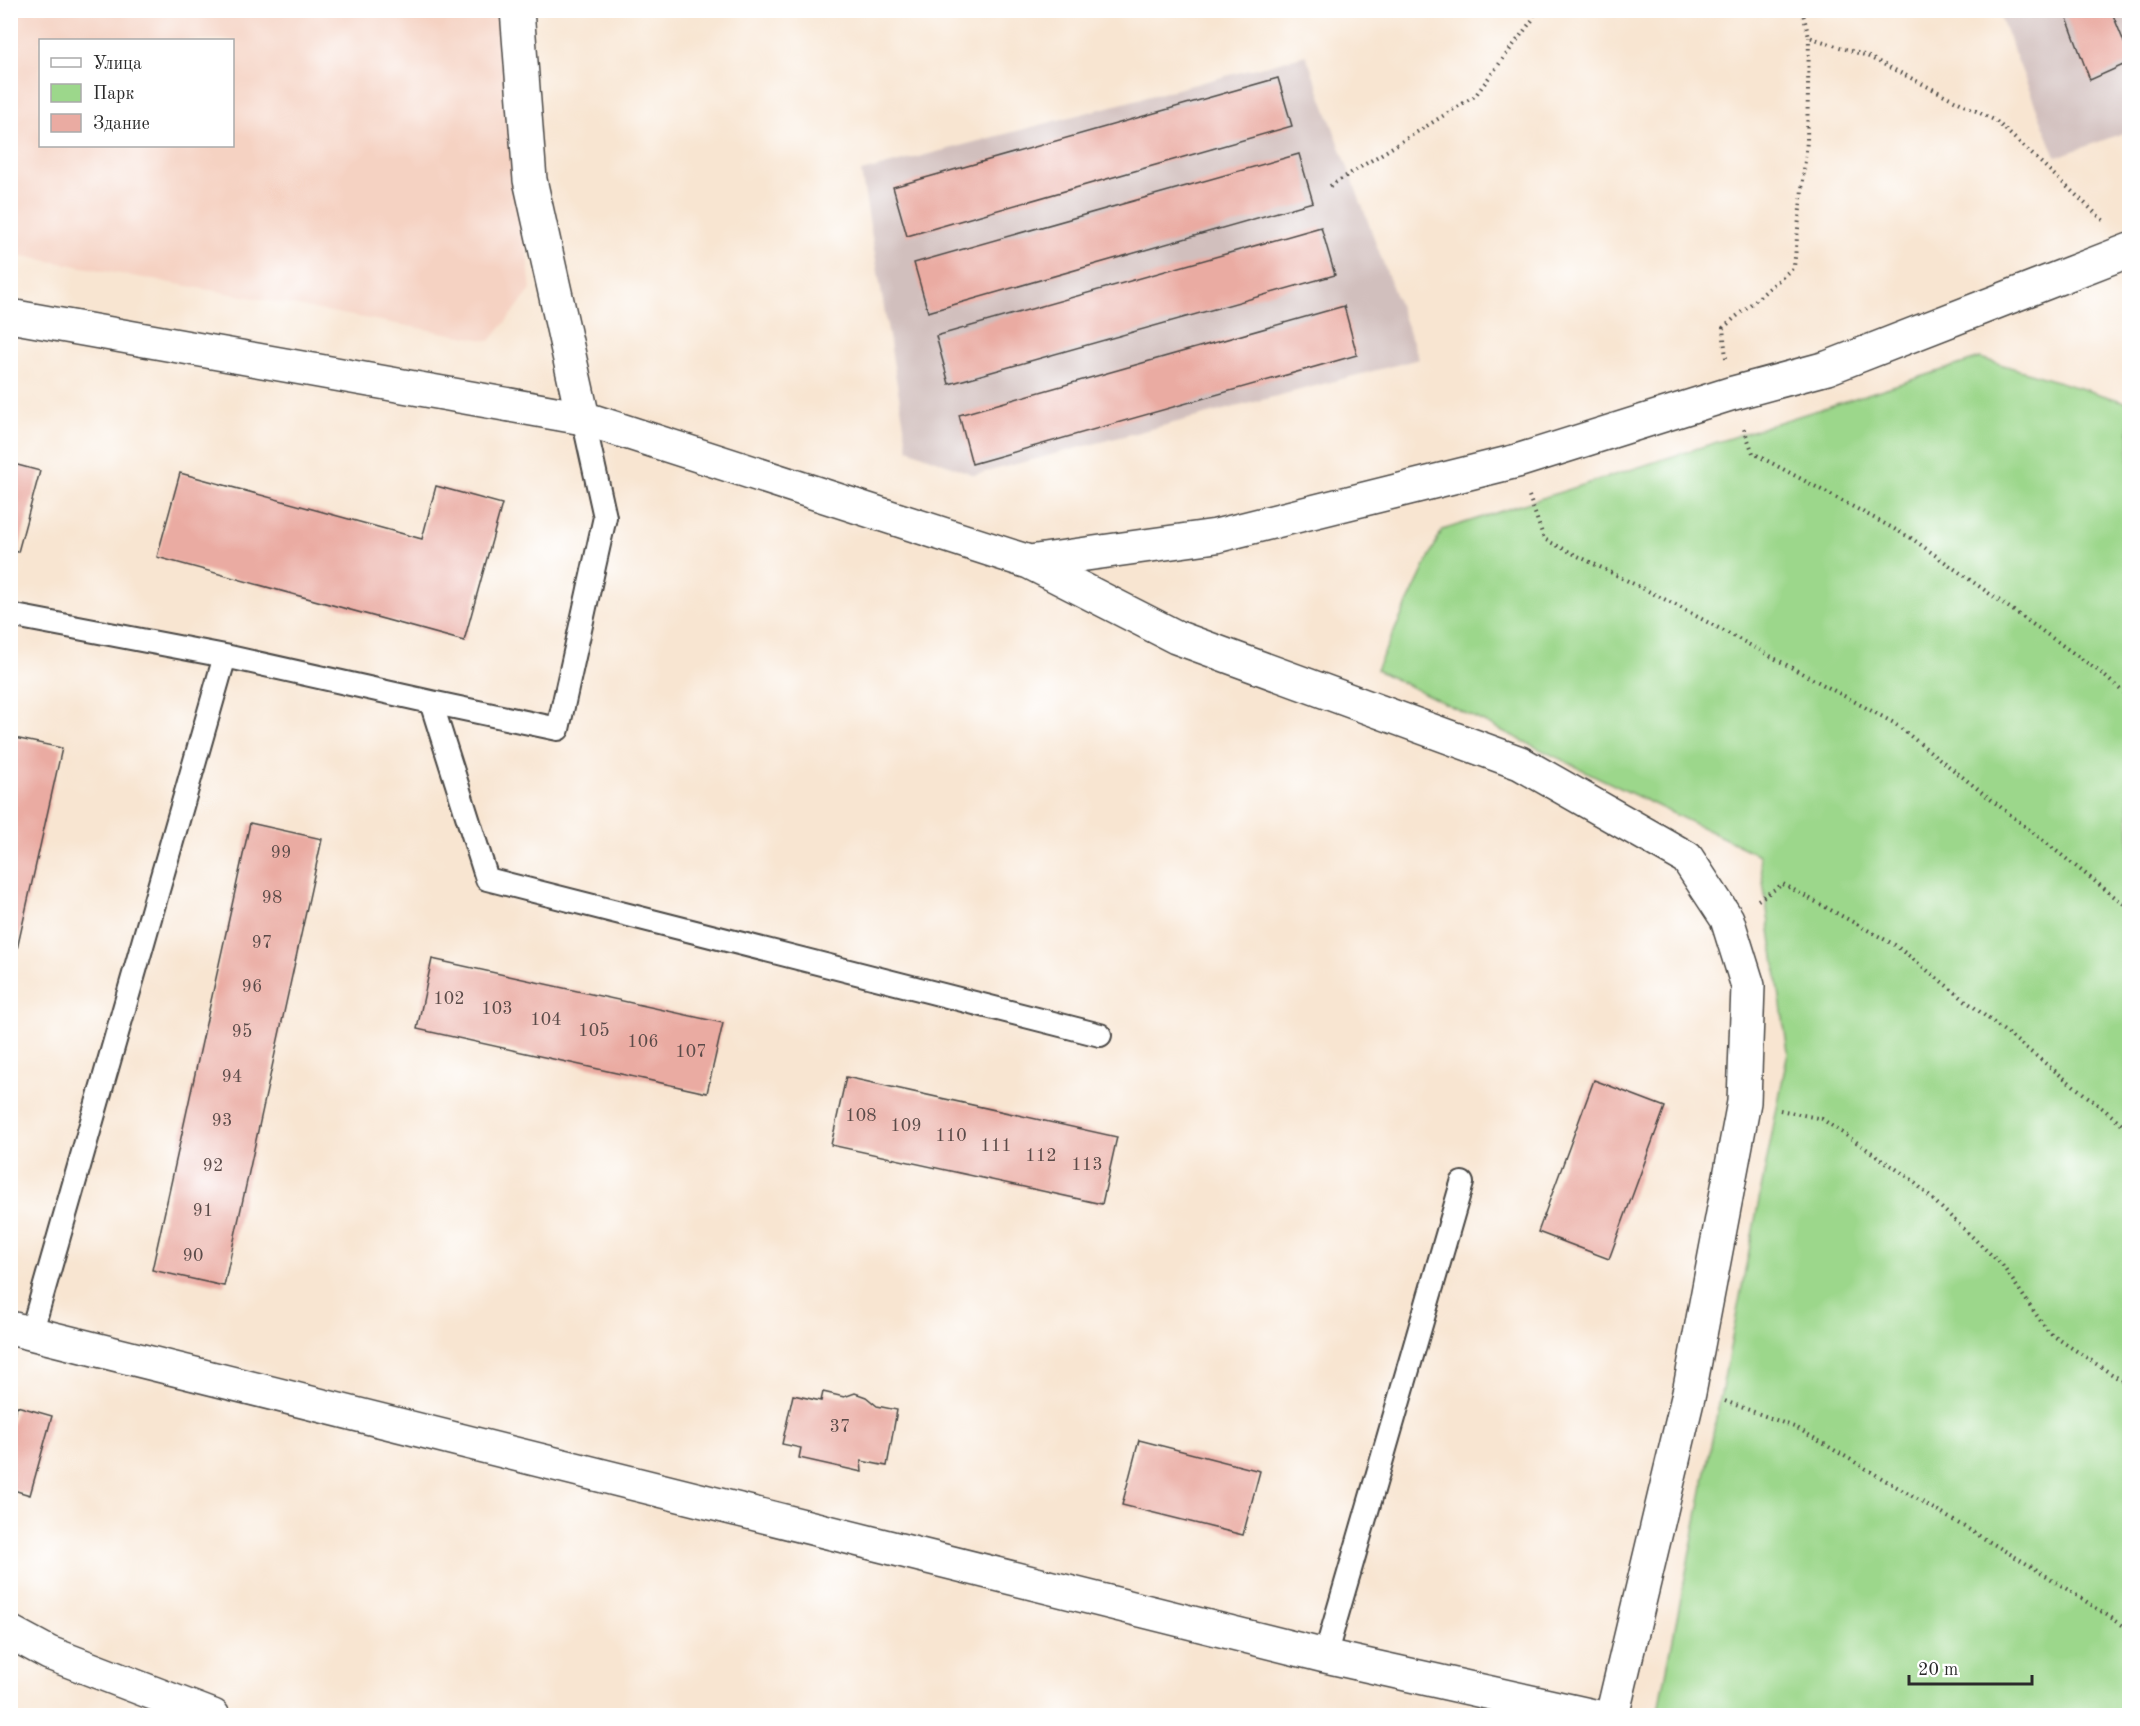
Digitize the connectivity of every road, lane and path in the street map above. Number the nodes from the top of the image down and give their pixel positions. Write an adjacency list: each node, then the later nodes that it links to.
1 (517, 10): 10 (street)
2 (1535, 10): 5 (path)
3 (1802, 10): 4 (path)
4 (1809, 37): 6 (path); 9 (path)
5 (1330, 186)
6 (2108, 225)
7 (2130, 250): 9 (street)
8 (10, 316): 10 (street)
9 (1730, 394): 11 (street); 15 (path)
10 (583, 417): 12 (street); 16 (lane)
11 (1517, 461): 12 (street); 17 (path)
12 (1029, 562): 18 (street)
13 (10, 615): 14 (lane)
14 (225, 656): 16 (lane); 23 (lane)
15 (2130, 698)
16 (431, 702): 19 (lane)
17 (2130, 909)
18 (1726, 919): 20 (street); 21 (path)
19 (1100, 1035)
20 (1744, 1102): 24 (path); 25 (street)
21 (2130, 1130)
22 (1462, 1183): 28 (lane)
23 (21, 1331): 28 (street)
24 (2130, 1386)
25 (1689, 1393): 26 (path); 31 (street)
26 (2130, 1630)
27 (10, 1632): 29 (street)
28 (1325, 1656): 30 (street)
29 (213, 1716)
30 (1594, 1716)
31 (1612, 1716)

